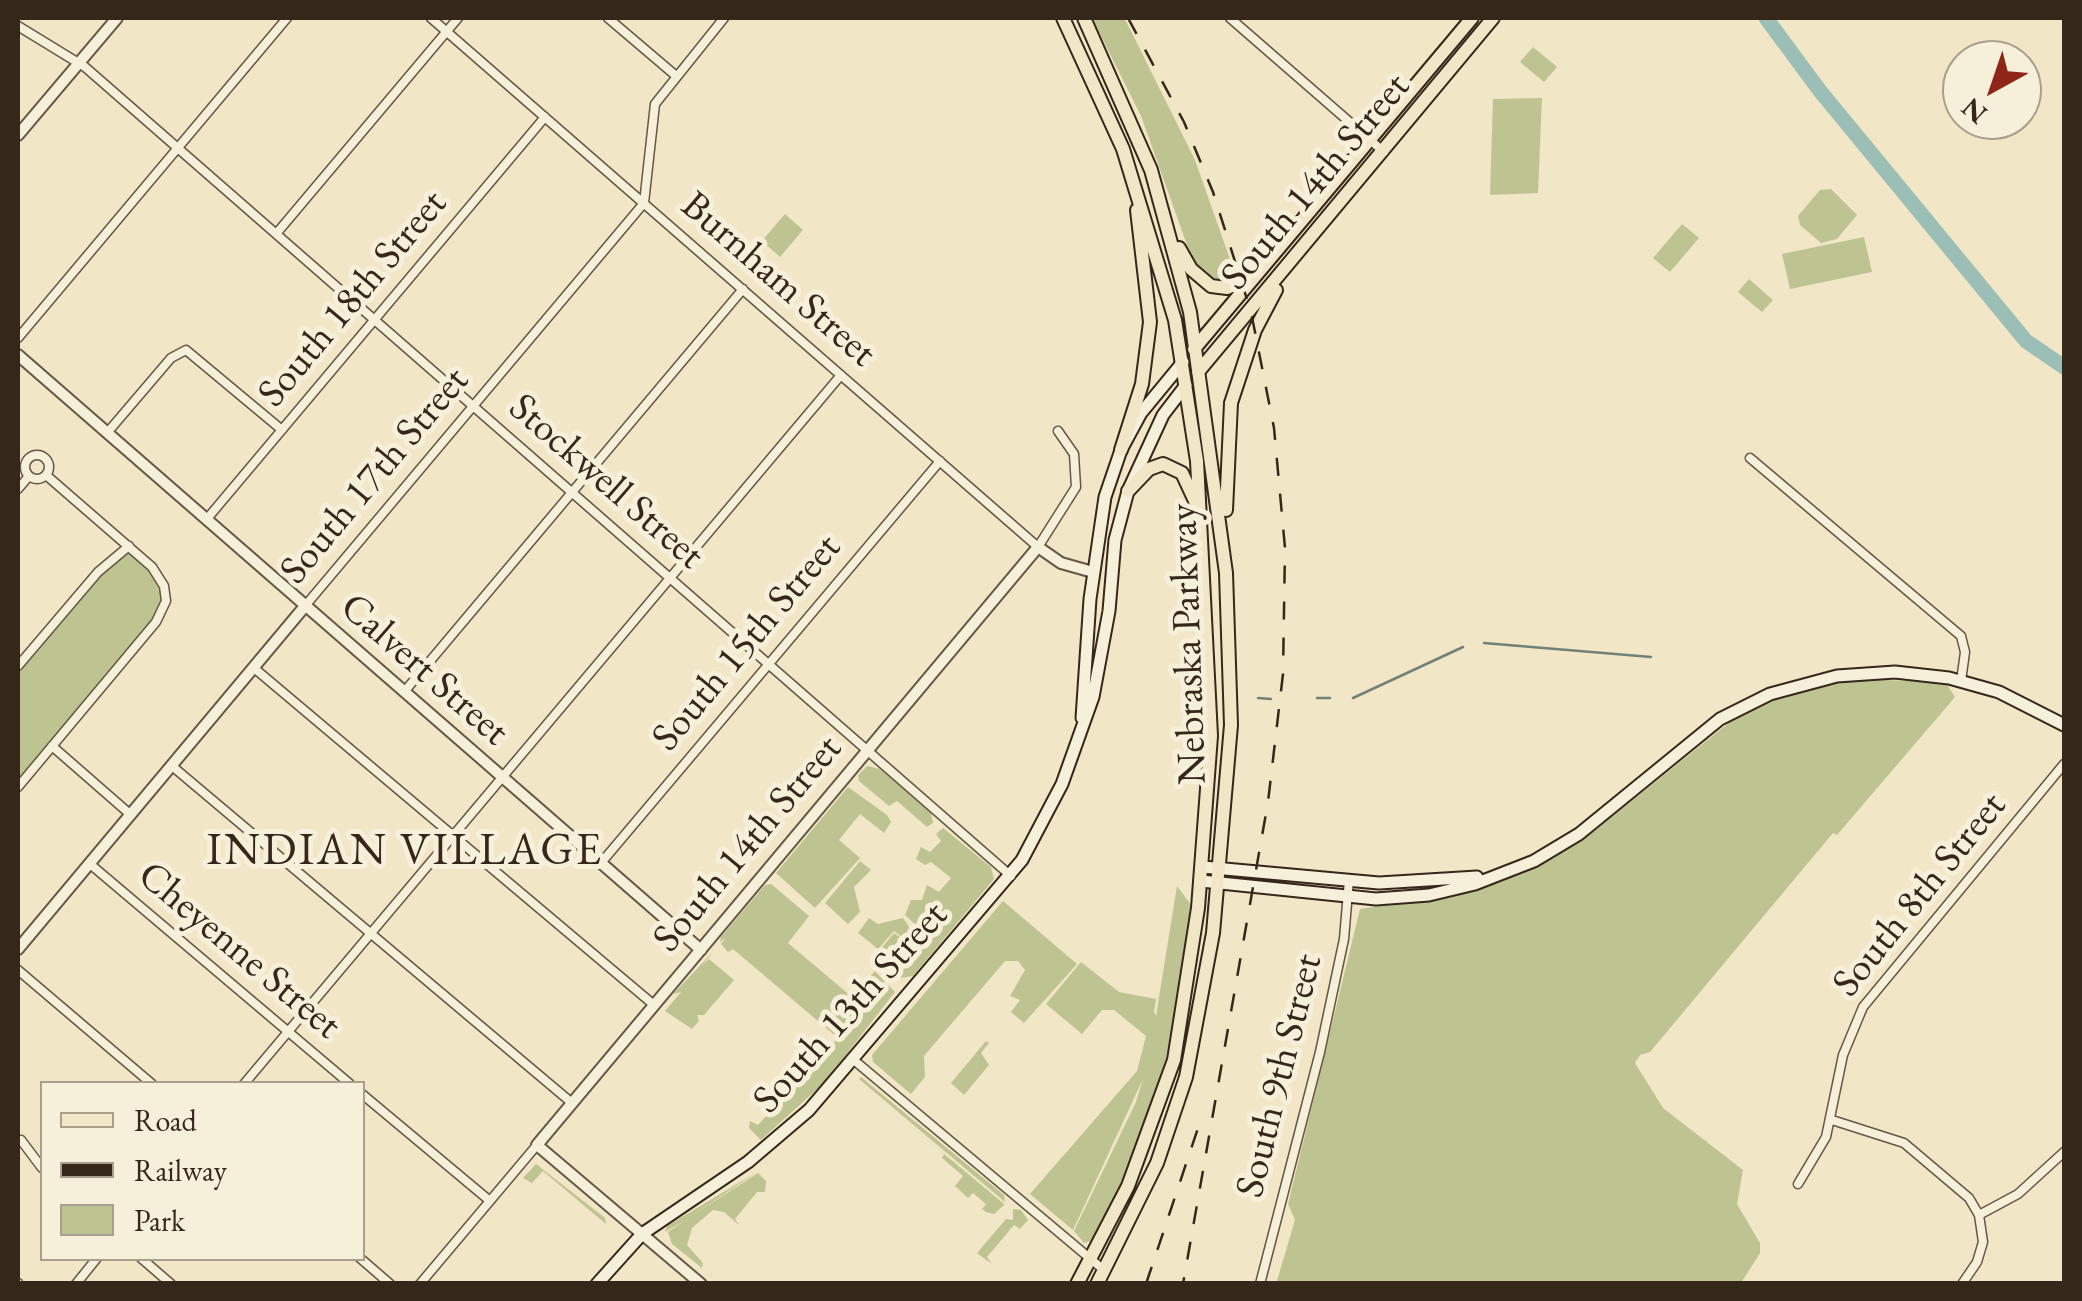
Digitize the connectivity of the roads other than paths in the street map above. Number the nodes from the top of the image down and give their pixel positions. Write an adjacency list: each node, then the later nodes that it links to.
1 (117, 18): 14 (street)
2 (287, 18): 19 (street)
3 (431, 18): 13 (street, Burnham Street)
4 (458, 18): 13 (street)
5 (608, 18): 15 (street)
6 (724, 18): 15 (street)
7 (1063, 18): 21 (main road, Nebraska Parkway)
8 (1084, 18): 23 (main road, Nebraska Parkway)
9 (1230, 18): 18 (street)
10 (1472, 18): 18 (main road, South 14th Street)
11 (1494, 18): 20 (main road, South 14th Street)
12 (18, 26): 14 (street, Stockwell Street)
13 (447, 31): 16 (street, Burnham Street); 24 (street)
14 (79, 62): 17 (street); 19 (street, Stockwell Street)
15 (676, 75): 22 (street)
16 (545, 117): 22 (street, Burnham Street); 28 (street, South 18th Street)
17 (18, 136)
18 (1368, 139): 20 (street); 26 (main road, South 14th Street)
19 (177, 148): 24 (street, Stockwell Street); 29 (street)
20 (1384, 152): 25 (main road, South 14th Street)
21 (1128, 163): 32 (main road, Nebraska Parkway); 41 (main road)
22 (644, 203): 27 (street, Burnham Street); 36 (street, South 17th Street)
23 (1166, 214): 26 (main road); 30 (main road, Nebraska Parkway)
24 (276, 234): 28 (street, Stockwell Street)
25 (1306, 242): 33 (main road, South 14th Street); 55 (main road)
26 (1258, 271): 30 (main road, South 14th Street)
27 (743, 289): 34 (street, Burnham Street); 49 (street)
28 (374, 320): 36 (street, Stockwell Street); 37 (street, South 18th Street)
29 (18, 338)
30 (1196, 346): 32 (main road, South 14th Street); 33 (main road, Nebraska Parkway)
31 (18, 355): 39 (street, Calvert Street)
32 (1182, 362): 35 (main road, Nebraska Parkway); 41 (main road, South 13th Street)
33 (1200, 368): 35 (main road, South 14th Street); 55 (main road, Nebraska Parkway)
34 (841, 375): 44 (street, Burnham Street); 56 (street)
35 (1186, 385): 48 (main road, South 13th Street); 51 (main road, Nebraska Parkway)
36 (473, 406): 49 (street, Stockwell Street); 57 (street, South 17th Street)
37 (282, 430): 39 (street); 50 (street, South 18th Street)
38 (1058, 431): 53 (street, South 14th Street)
39 (107, 433): 50 (street, Calvert Street)
40 (18, 450): 43 (street)
41 (1121, 450): 54 (main road, South 13th Street)
42 (1750, 458): 61 (street)
43 (28, 459): 45 (street); 46 (street)
44 (940, 461): 53 (street, Burnham Street); 58 (street, South 15th Street)
45 (46, 475): 46 (street); 52 (street)
46 (29, 476): 47 (street)
47 (18, 490)
48 (1128, 491): 51 (main road); 63 (main road, South 13th Street)
49 (572, 492): 56 (street, Stockwell Street); 62 (street)
50 (206, 520): 57 (street, Calvert Street)
51 (1201, 520): 77 (main road, Nebraska Parkway)
52 (128, 546): 59 (street); 65 (street)
53 (1038, 546): 54 (street, Burnham Street); 66 (street, South 14th Street)
54 (1093, 572): 63 (main road, South 13th Street)
55 (1226, 573): 75 (main road, Nebraska Parkway)
56 (670, 578): 58 (street, Stockwell Street); 69 (street)
57 (305, 606): 60 (street, South 17th Street); 62 (street, Calvert Street)
58 (769, 664): 66 (street, Stockwell Street); 74 (street, South 15th Street)
59 (18, 666)
60 (254, 668): 68 (street, South 17th Street); 72 (street)
61 (1961, 681): 64 (main road); 76 (main road)
62 (404, 692): 69 (street, Calvert Street)
63 (1082, 719): 78 (main road, South 13th Street)
64 (2064, 725)
65 (52, 746): 70 (street); 71 (street)
66 (869, 750): 78 (street, Stockwell Street); 84 (street, South 14th Street)
67 (2064, 764): 94 (street, South 8th Street)
68 (172, 766): 71 (street, South 17th Street); 82 (street)
69 (502, 778): 72 (street); 74 (street, Calvert Street)
70 (18, 787)
71 (131, 814): 73 (street, South 17th Street)
72 (453, 836): 82 (street); 86 (street)
73 (90, 864): 83 (street, South 17th Street); 87 (street, Cheyenne Street)
74 (600, 864): 84 (street, Calvert Street)
75 (1220, 869): 77 (main road); 79 (main road); 80 (main road, Nebraska Parkway)
76 (1506, 872): 79 (main road); 81 (main road)
77 (1202, 874): 80 (main road); 103 (main road, Nebraska Parkway)
78 (1011, 876): 88 (main road, South 13th Street)
79 (1348, 880): 81 (street, South 9th Street)
80 (1219, 885): 81 (main road); 107 (main road, Nebraska Parkway)
81 (1347, 898): 116 (street, South 9th Street)
82 (371, 934): 87 (street); 93 (street)
83 (18, 949)
84 (700, 950): 86 (street, South 14th Street)
85 (18, 970): 89 (street)
86 (654, 1005): 93 (street, South 14th Street)
87 (288, 1031): 90 (street); 91 (street, Cheyenne Street)
88 (854, 1060): 102 (main road, South 13th Street); 103 (street)
89 (148, 1081)
90 (246, 1081)
91 (346, 1081)
92 (365, 1097): 100 (street)
93 (572, 1103): 96 (street, South 14th Street)
94 (1832, 1120): 99 (street, South 8th Street); 101 (street)
95 (21, 1140): 98 (street)
96 (536, 1145): 100 (street, South 14th Street); 102 (street)
97 (2064, 1152): 101 (street)
98 (40, 1165)
99 (1798, 1184)
100 (490, 1201): 111 (street, South 14th Street)
101 (1979, 1215): 117 (street)
102 (642, 1234): 112 (main road, South 13th Street); 113 (street)
103 (1092, 1260): 107 (street); 114 (main road, Nebraska Parkway)
104 (95, 1261): 108 (street)
105 (145, 1261): 109 (street)
106 (363, 1261): 110 (street)
107 (1105, 1270): 115 (main road, Nebraska Parkway)
108 (76, 1284)
109 (171, 1284)
110 (390, 1284)
111 (420, 1284)
112 (597, 1284)
113 (701, 1284)
114 (1077, 1284)
115 (1097, 1284)
116 (1260, 1284)
117 (1962, 1284)

